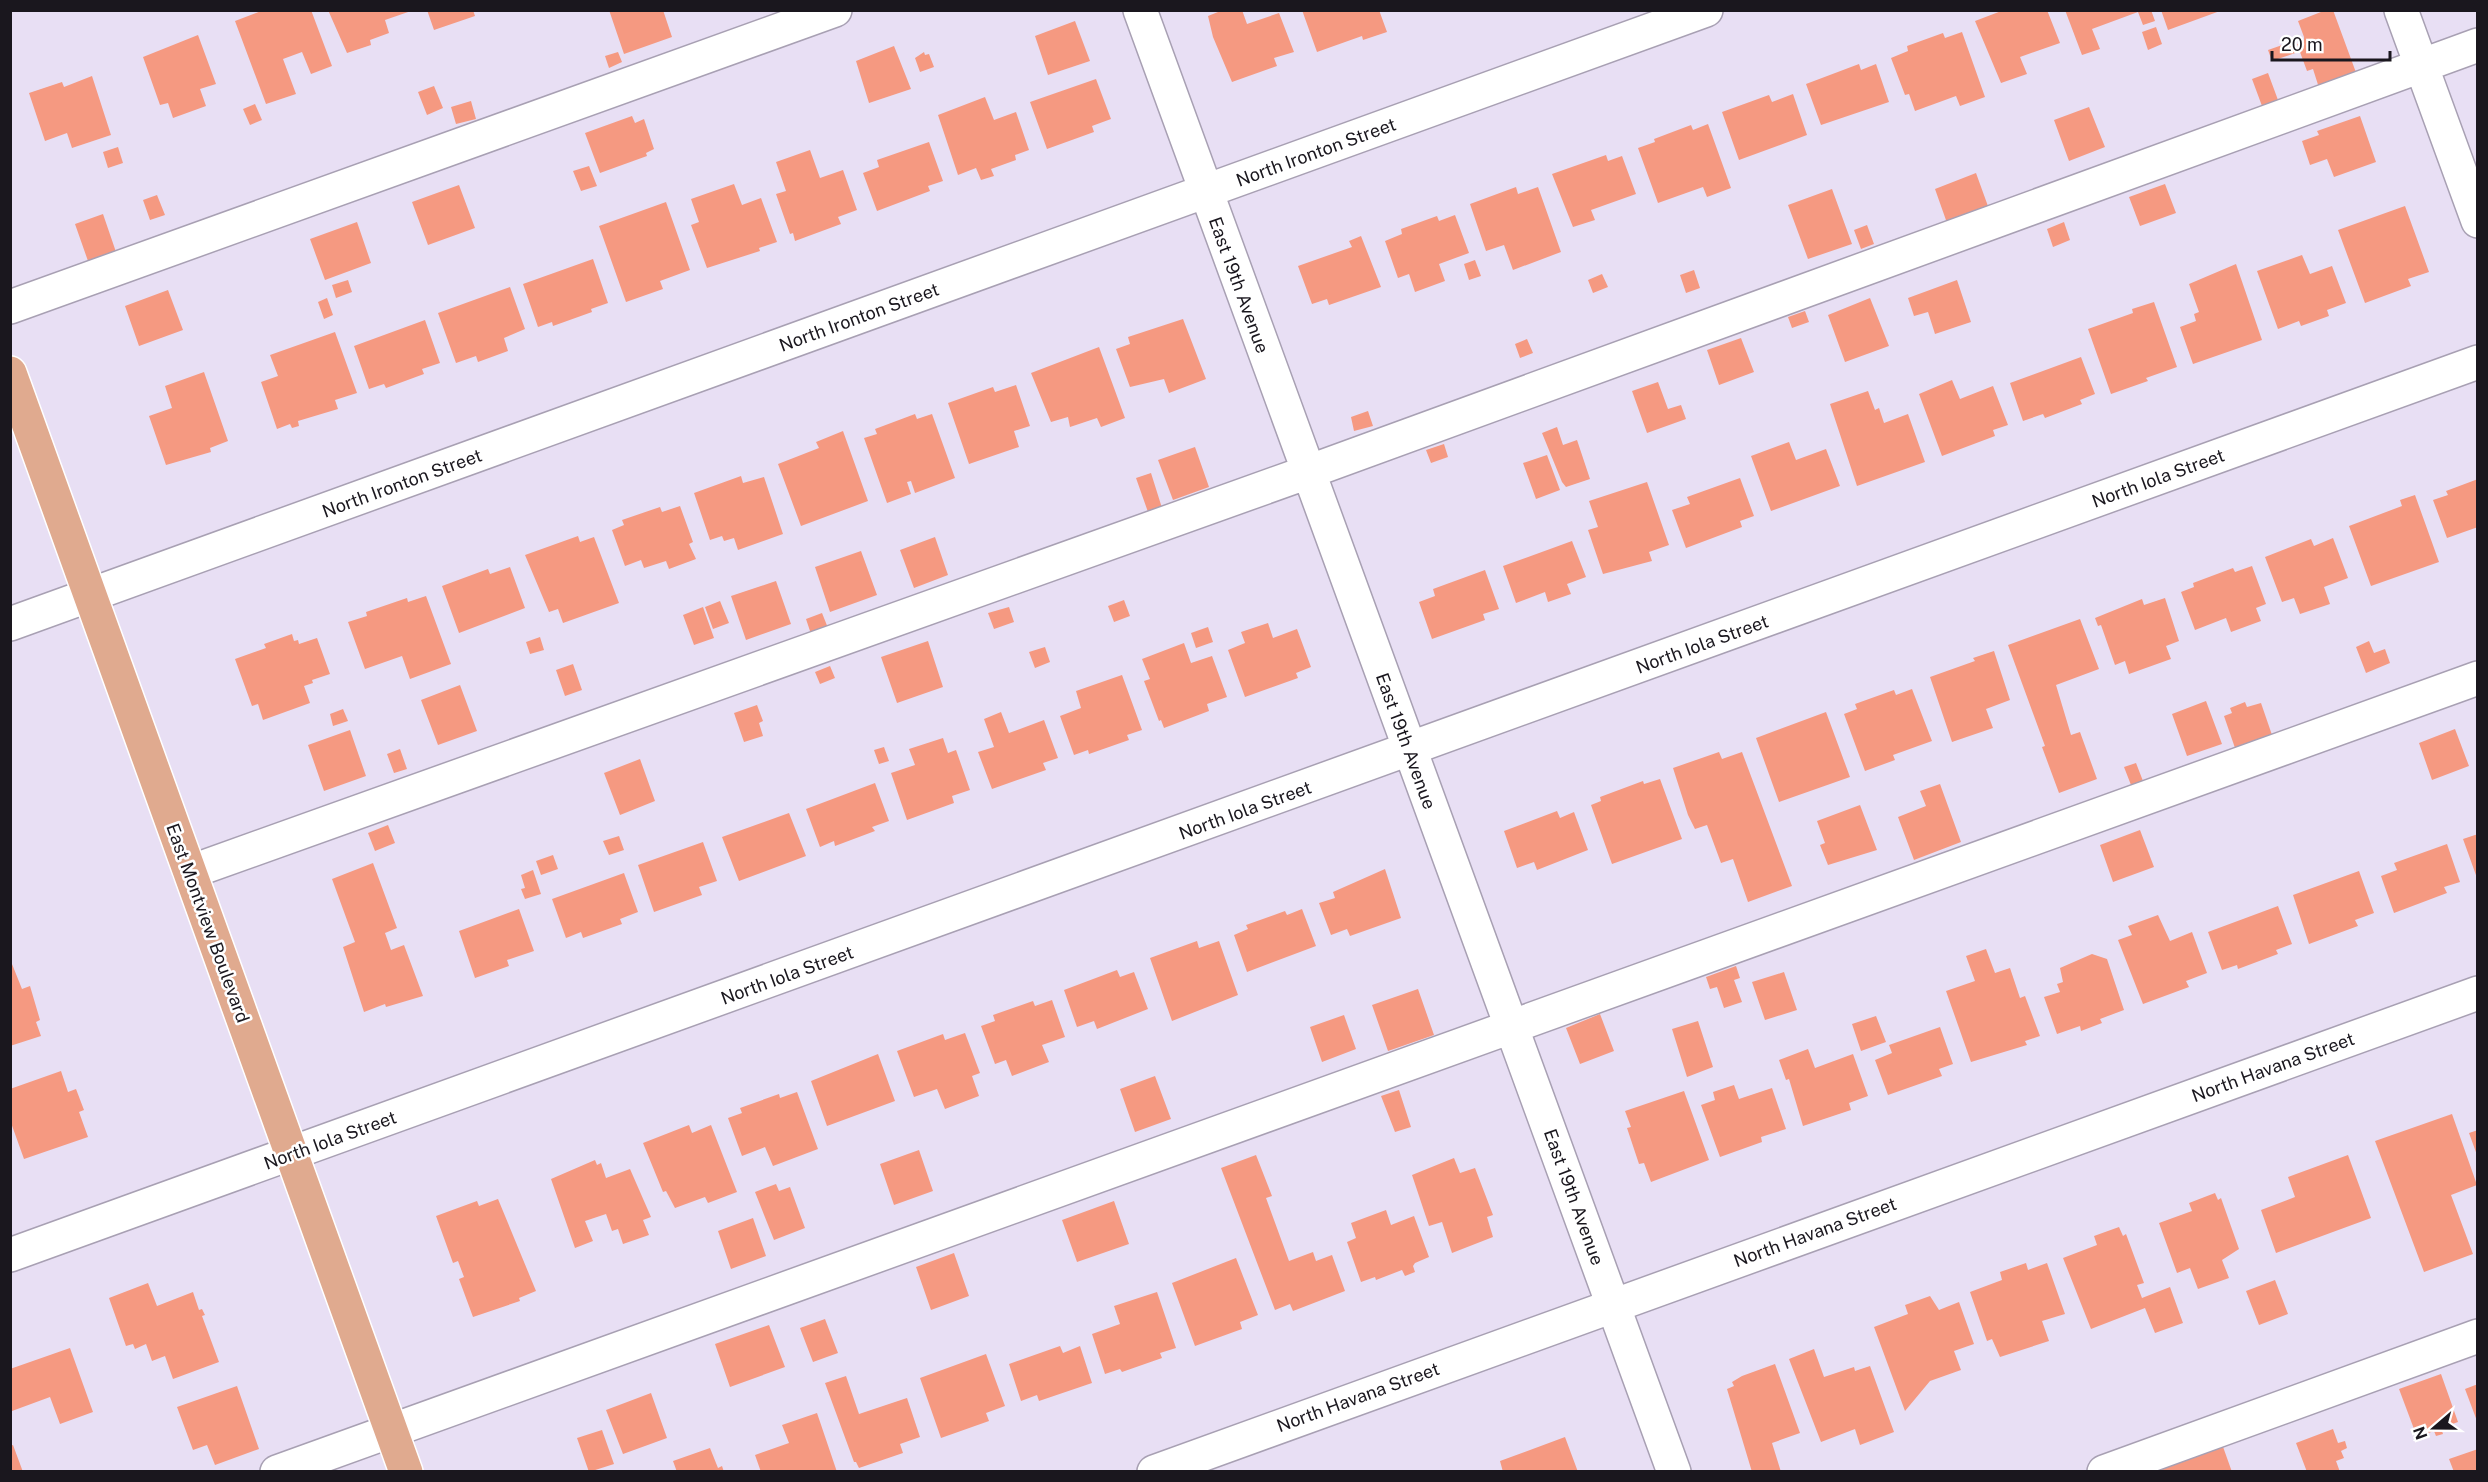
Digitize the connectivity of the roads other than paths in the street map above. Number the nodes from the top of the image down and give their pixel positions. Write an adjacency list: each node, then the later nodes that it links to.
1 (835, 10): 9 (street)
2 (1140, 10): 7 (street, East 19th Avenue)
3 (1707, 10): 7 (street, North Ironton Street)
4 (2402, 10): 6 (street)
5 (2478, 45): 6 (street)
6 (2421, 65): 8 (street); 12 (street)
7 (1205, 192): 12 (street, East 19th Avenue); 13 (street, North Ironton Street)
8 (2478, 220)
9 (10, 307)
10 (2478, 362): 16 (street, North Iola Street)
11 (10, 374): 13 (main road, East Montview Boulevard)
12 (1308, 472): 16 (street, East 19th Avenue); 17 (street)
13 (90, 596): 14 (street, North Ironton Street); 17 (main road, East Montview Boulevard)
14 (10, 624)
15 (2478, 678): 19 (street)
16 (1410, 751): 19 (street, East 19th Avenue); 20 (street, North Iola Street)
17 (190, 872): 20 (main road, East Montview Boulevard)
18 (2478, 993): 22 (street, North Havana Street)
19 (1511, 1028): 22 (street, East 19th Avenue); 24 (street)
20 (291, 1154): 21 (street, North Iola Street); 24 (main road, East Montview Boulevard)
21 (10, 1255)
22 (1613, 1305): 27 (street, North Havana Street); 28 (street, East 19th Avenue)
23 (2478, 1335): 29 (street)
24 (391, 1430): 25 (street); 26 (main road, East Montview Boulevard)
25 (277, 1472)
26 (406, 1472)
27 (1154, 1472)
28 (1674, 1472)
29 (2104, 1472)

